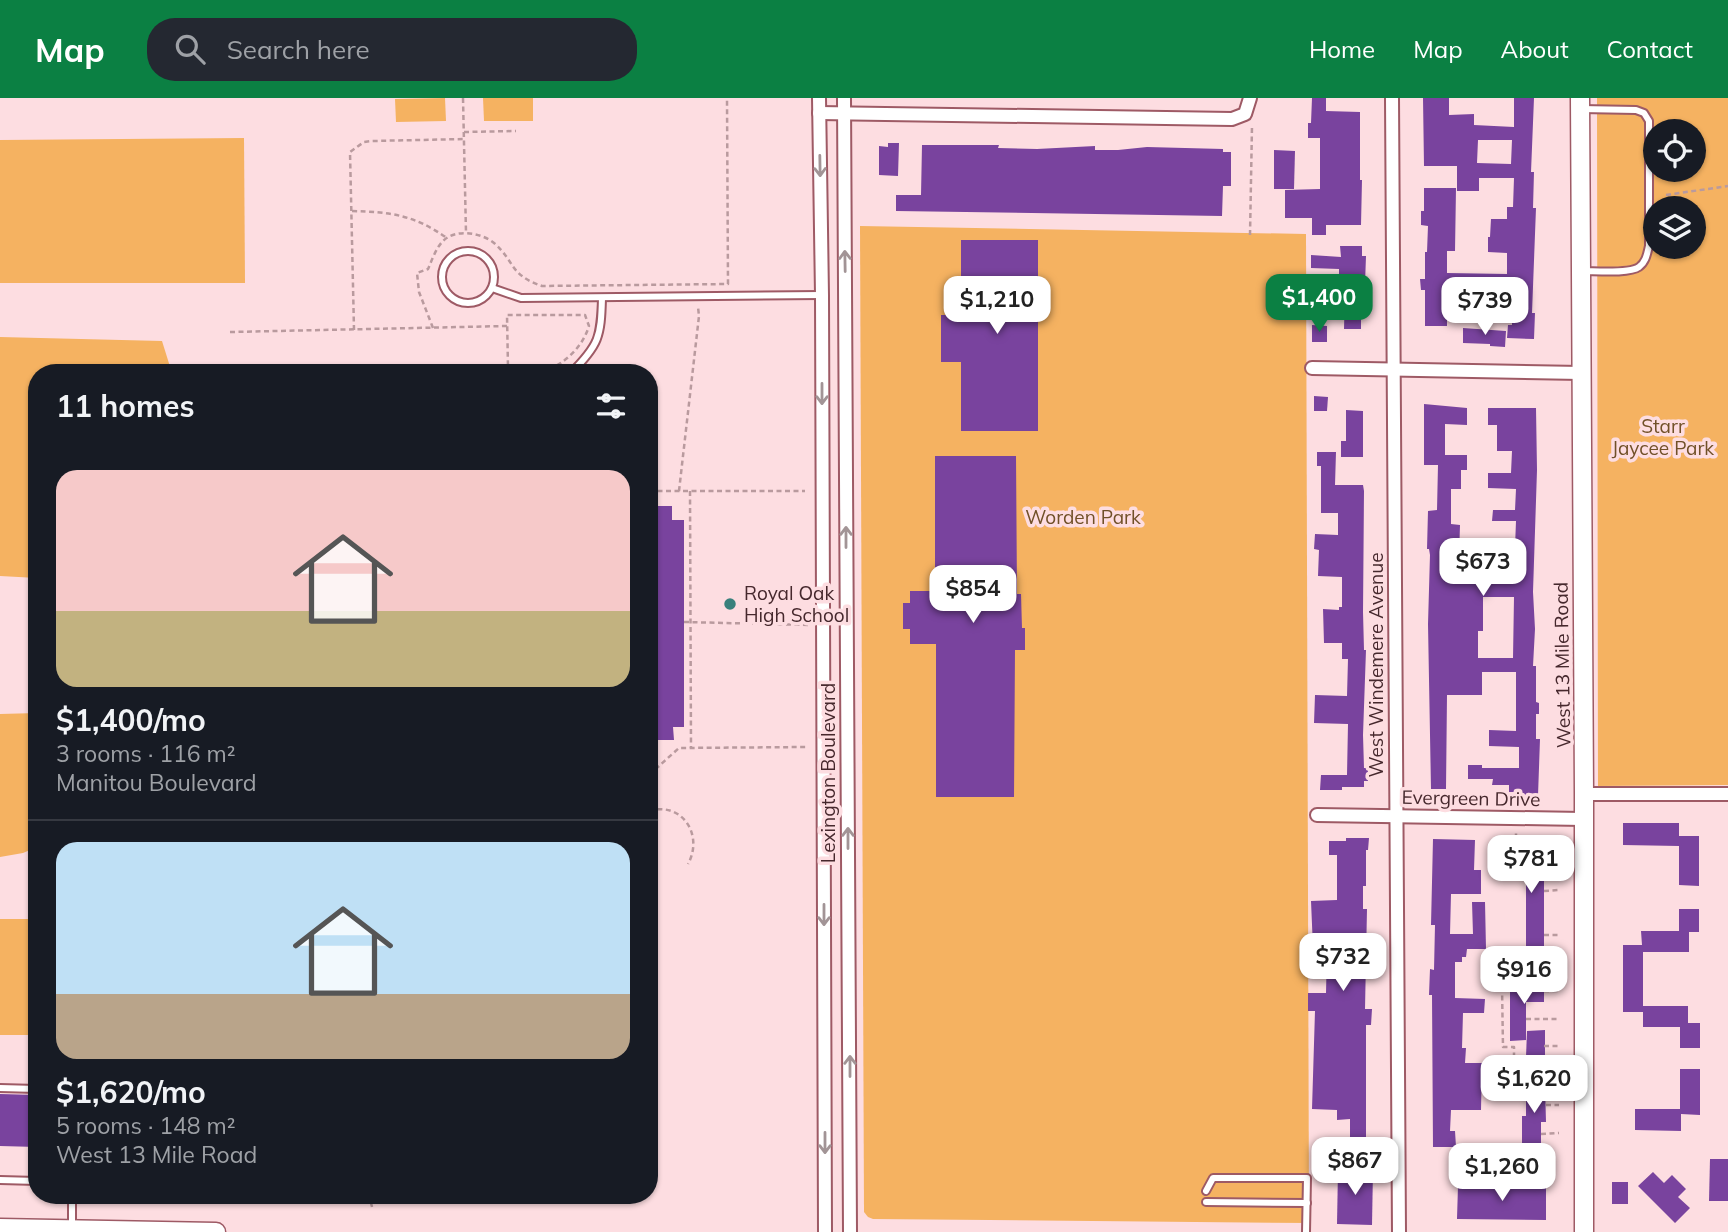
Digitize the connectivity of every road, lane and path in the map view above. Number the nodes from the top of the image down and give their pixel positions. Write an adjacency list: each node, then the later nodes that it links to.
1 (463, 98): 12 (path)
2 (727, 98): 17 (path)
3 (819, 98): 8 (street, Lexington Boulevard)
4 (844, 98): 9 (street, Lexington Boulevard)
5 (1250, 98): 9 (street)
6 (1392, 98): 34 (street, West Windemere Avenue)
7 (1580, 104): 20 (main road, West 13 Mile Road); 20 (lane)
8 (819, 113): 9 (street); 22 (street, Lexington Boulevard, one-way to 22)
9 (844, 113): 24 (street, Lexington Boulevard, one-way to 9)
10 (1252, 126): 18 (path)
11 (516, 131): 12 (path)
12 (464, 132): 13 (path)
13 (464, 139): 16 (path); 17 (path)
14 (1728, 186): 15 (path)
15 (1667, 195)
16 (351, 211): 19 (path); 28 (path)
17 (466, 233): 19 (path)
18 (1250, 236)
19 (447, 238): 27 (path)
20 (1580, 271): 35 (main road, West 13 Mile Road)
21 (492, 288): 21 (lane); 25 (lane)
22 (822, 295): 23 (lane); 24 (street); 37 (street, Lexington Boulevard, one-way to 37)
23 (698, 296): 25 (lane); 39 (path)
24 (846, 296): 36 (street, Lexington Boulevard)
25 (602, 298): 32 (lane)
26 (507, 326): 27 (path); 30 (path); 31 (path)
27 (433, 328): 28 (path)
28 (354, 330): 29 (path)
29 (230, 332)
30 (508, 364)
31 (560, 364)
32 (580, 364)
33 (1312, 368): 34 (street)
34 (1394, 370): 35 (street); 56 (street, West Windemere Avenue)
35 (1581, 373): 52 (main road, West 13 Mile Road)
36 (846, 427): 37 (street); 43 (street, Lexington Boulevard, one-way to 36)
37 (822, 428): 42 (street, Lexington Boulevard)
38 (658, 491): 39 (path)
39 (679, 491): 40 (path)
40 (690, 491): 41 (path); 45 (path)
41 (806, 491)
42 (822, 576): 43 (street); 47 (street, Lexington Boulevard)
43 (846, 576): 48 (street, Lexington Boulevard)
44 (684, 622): 45 (path)
45 (690, 622): 46 (path); 50 (path)
46 (815, 625)
47 (822, 660): 48 (street, Lexington Boulevard); 61 (street, Lexington Boulevard)
48 (847, 660): 62 (street, Lexington Boulevard, one-way to 48)
49 (807, 747): 50 (path)
50 (691, 748): 51 (path)
51 (658, 767)
52 (1584, 794): 53 (street); 57 (main road, West 13 Mile Road)
53 (1728, 794)
54 (658, 811): 60 (path)
55 (1317, 815): 56 (street, Evergreen Drive)
56 (1396, 816): 57 (street, Evergreen Drive); 103 (street, West Windemere Avenue)
57 (1583, 819): 104 (main road, West 13 Mile Road)
58 (1516, 833): 59 (path)
59 (1516, 847)
60 (688, 864)
61 (824, 886): 62 (street, Lexington Boulevard); 74 (street, Lexington Boulevard, one-way to 74)
62 (848, 886): 75 (street, Lexington Boulevard)
63 (1558, 890): 64 (path)
64 (1544, 891)
65 (1544, 935): 66 (path)
66 (1558, 935)
67 (1514, 964): 71 (path)
68 (1544, 990): 69 (path)
69 (1558, 991)
70 (1510, 1018): 71 (path)
71 (1503, 1019): 78 (path)
72 (1526, 1019): 73 (path)
73 (1558, 1019)
74 (825, 1028): 75 (street); 86 (street, Lexington Boulevard, one-way to 86)
75 (849, 1039): 85 (street, Lexington Boulevard, one-way to 75)
76 (1544, 1046): 77 (path)
77 (1559, 1046)
78 (1514, 1074)
79 (0, 1088): 80 (lane)
80 (28, 1089)
81 (1546, 1105): 82 (path)
82 (1559, 1105)
83 (1559, 1133): 84 (path)
84 (1541, 1134)
85 (850, 1167): 86 (street); 101 (street, Lexington Boulevard)
86 (825, 1168): 100 (street, Lexington Boulevard)
87 (0, 1180): 88 (lane)
88 (28, 1181)
89 (1206, 1191): 91 (lane)
90 (1206, 1202): 91 (lane)
91 (1307, 1203): 102 (lane)
92 (72, 1204): 96 (lane)
93 (371, 1204): 94 (path)
94 (372, 1207)
95 (3, 1229): 96 (main road)
96 (72, 1229): 97 (main road)
97 (92, 1231): 98 (main road)
98 (115, 1231): 99 (main road)
99 (216, 1232)
100 (825, 1232)
101 (850, 1232)
102 (1306, 1232)
103 (1399, 1232)
104 (1584, 1232)

